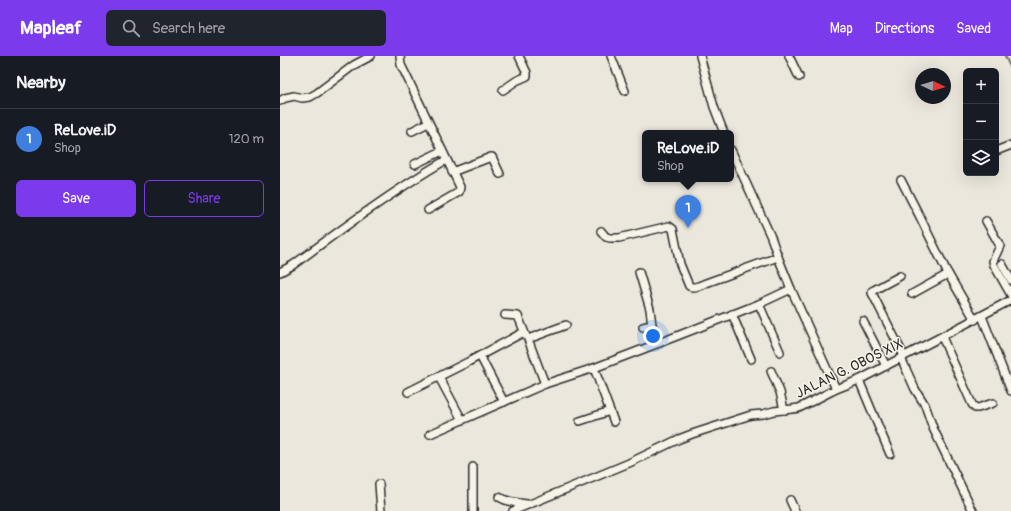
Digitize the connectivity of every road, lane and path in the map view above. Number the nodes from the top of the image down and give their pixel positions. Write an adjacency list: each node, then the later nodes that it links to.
1 (371, 56): 10 (street)
2 (400, 56): 11 (street)
3 (519, 56): 8 (street)
4 (611, 56): 9 (street)
5 (700, 56): 12 (street)
6 (789, 56): 7 (street)
7 (799, 77)
8 (503, 90)
9 (625, 91)
10 (280, 101)
11 (428, 123): 13 (street); 16 (street)
12 (723, 130)
13 (412, 132)
14 (1011, 145): 15 (street)
15 (999, 150)
16 (442, 151): 18 (street); 19 (street)
17 (734, 157): 26 (street)
18 (446, 160): 20 (street); 28 (street)
19 (415, 164)
20 (452, 172): 21 (street); 23 (street)
21 (500, 174)
22 (901, 180): 30 (street)
23 (428, 210)
24 (986, 221): 35 (street)
25 (600, 231): 26 (street)
26 (778, 257): 33 (street)
27 (1002, 264): 32 (street)
28 (280, 272)
29 (639, 272): 43 (street)
30 (948, 274): 34 (street); 40 (street)
31 (900, 276): 51 (street)
32 (1011, 280)
33 (791, 289): 37 (street); 59 (street)
34 (912, 294)
35 (1011, 295)
36 (1011, 300): 40 (street, JALAN G. OBOS XIX)
37 (759, 304): 38 (street); 49 (street)
38 (732, 314): 48 (street); 52 (street)
39 (504, 315): 45 (street)
40 (978, 318): 46 (street, JALAN G. OBOS XIX); 60 (street)
41 (863, 321): 53 (street)
42 (566, 325): 47 (street)
43 (652, 325): 44 (street); 48 (street)
44 (643, 327)
45 (524, 332): 47 (street); 50 (street)
46 (942, 337): 51 (street, JALAN G. OBOS XIX); 63 (street)
47 (528, 339): 58 (street)
48 (659, 343): 54 (street)
49 (780, 352)
50 (480, 356): 56 (street); 62 (street)
51 (903, 357): 53 (street, JALAN G. OBOS XIX); 80 (street)
52 (751, 359)
53 (886, 366): 57 (street, JALAN G. OBOS XIX)
54 (594, 368): 58 (street); 65 (street)
55 (771, 370): 64 (street)
56 (439, 377): 61 (street); 66 (street)
57 (859, 380): 59 (street, JALAN G. OBOS XIX); 70 (street)
58 (545, 384): 62 (street)
59 (836, 389): 64 (street, JALAN G. OBOS XIX)
60 (1011, 391)
61 (408, 392)
62 (504, 402): 66 (street)
63 (993, 403)
64 (784, 410): 75 (street, JALAN G. OBOS XIX)
65 (610, 411): 67 (street); 68 (street)
66 (462, 420): 69 (street)
67 (580, 421)
68 (614, 422)
69 (430, 434)
70 (890, 454)
71 (473, 467): 77 (street)
72 (379, 484): 76 (street)
73 (498, 496): 75 (street)
74 (790, 500): 79 (street)
75 (528, 505): 78 (street, JALAN G. OBOS XIX)
76 (381, 511)
77 (473, 511)
78 (513, 511)
79 (795, 511)
80 (974, 511)

